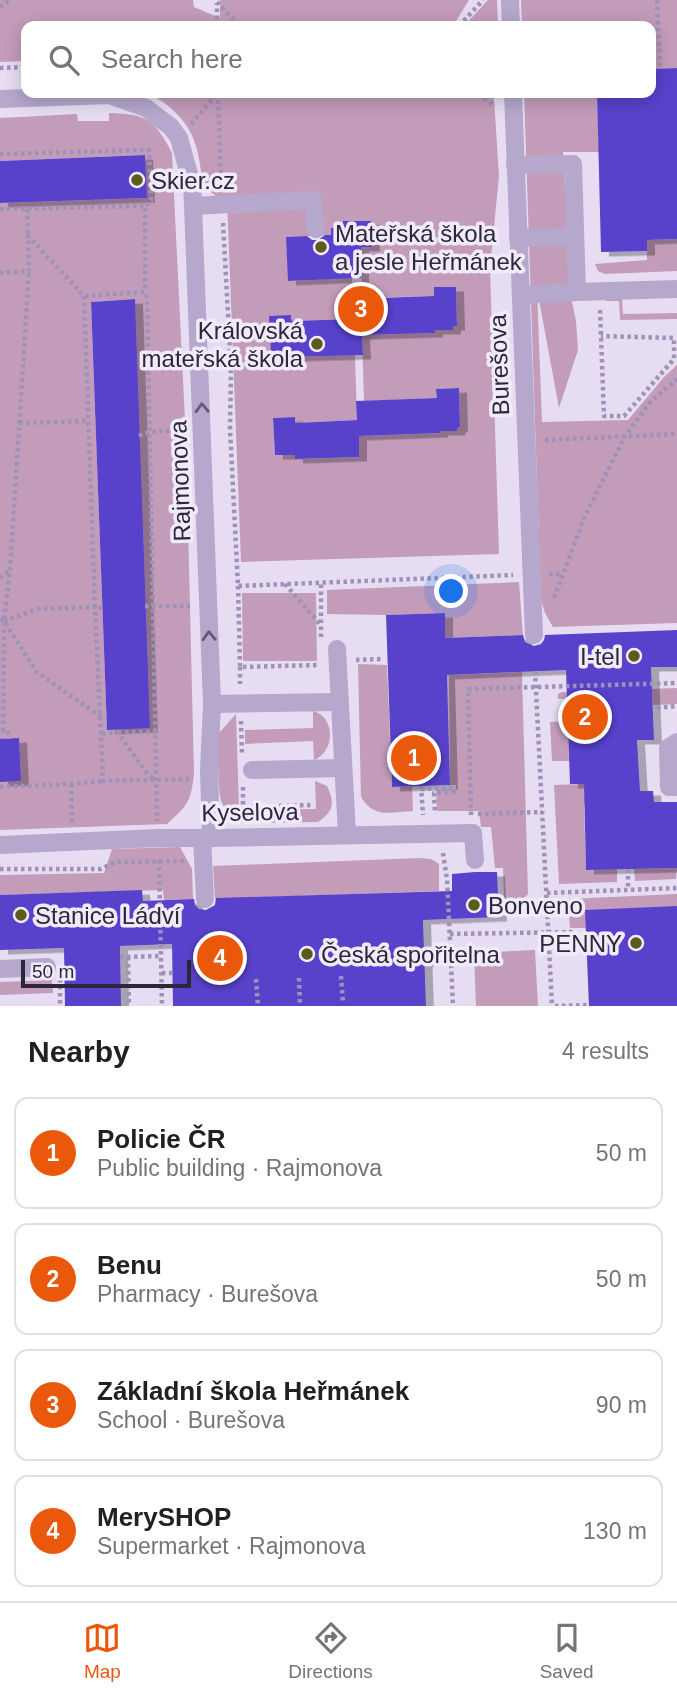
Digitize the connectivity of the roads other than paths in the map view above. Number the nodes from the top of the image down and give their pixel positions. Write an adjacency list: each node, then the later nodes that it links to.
1 (510, 0): 2 (street)
2 (511, 21)
3 (36, 98): 6 (street, Rajmonova)
4 (115, 98): 8 (street, Rajmonova)
5 (513, 98): 7 (street, Burešova)
6 (0, 99)
7 (515, 165): 10 (street, Burešova); 11 (street)
8 (193, 206): 9 (street); 18 (street, Rajmonova, one-way to 8)
9 (316, 229)
10 (518, 237): 11 (street); 14 (street, Burešova)
11 (575, 237): 13 (street)
12 (677, 289): 13 (street)
13 (577, 292): 14 (street)
14 (520, 295): 15 (street, Burešova)
15 (534, 634)
16 (337, 649): 17 (street)
17 (338, 702): 18 (street); 20 (street)
18 (212, 704): 24 (street, Rajmonova)
19 (677, 742): 22 (street)
20 (342, 768): 21 (street); 23 (street)
21 (252, 770)
22 (677, 787)
23 (347, 834): 24 (street, Kyselova); 26 (street, Kyselova)
24 (206, 838): 25 (street, Kyselova); 27 (street, Rajmonova)
25 (0, 845)
26 (475, 860)
27 (205, 899)
28 (47, 967): 29 (street)
29 (0, 969)

